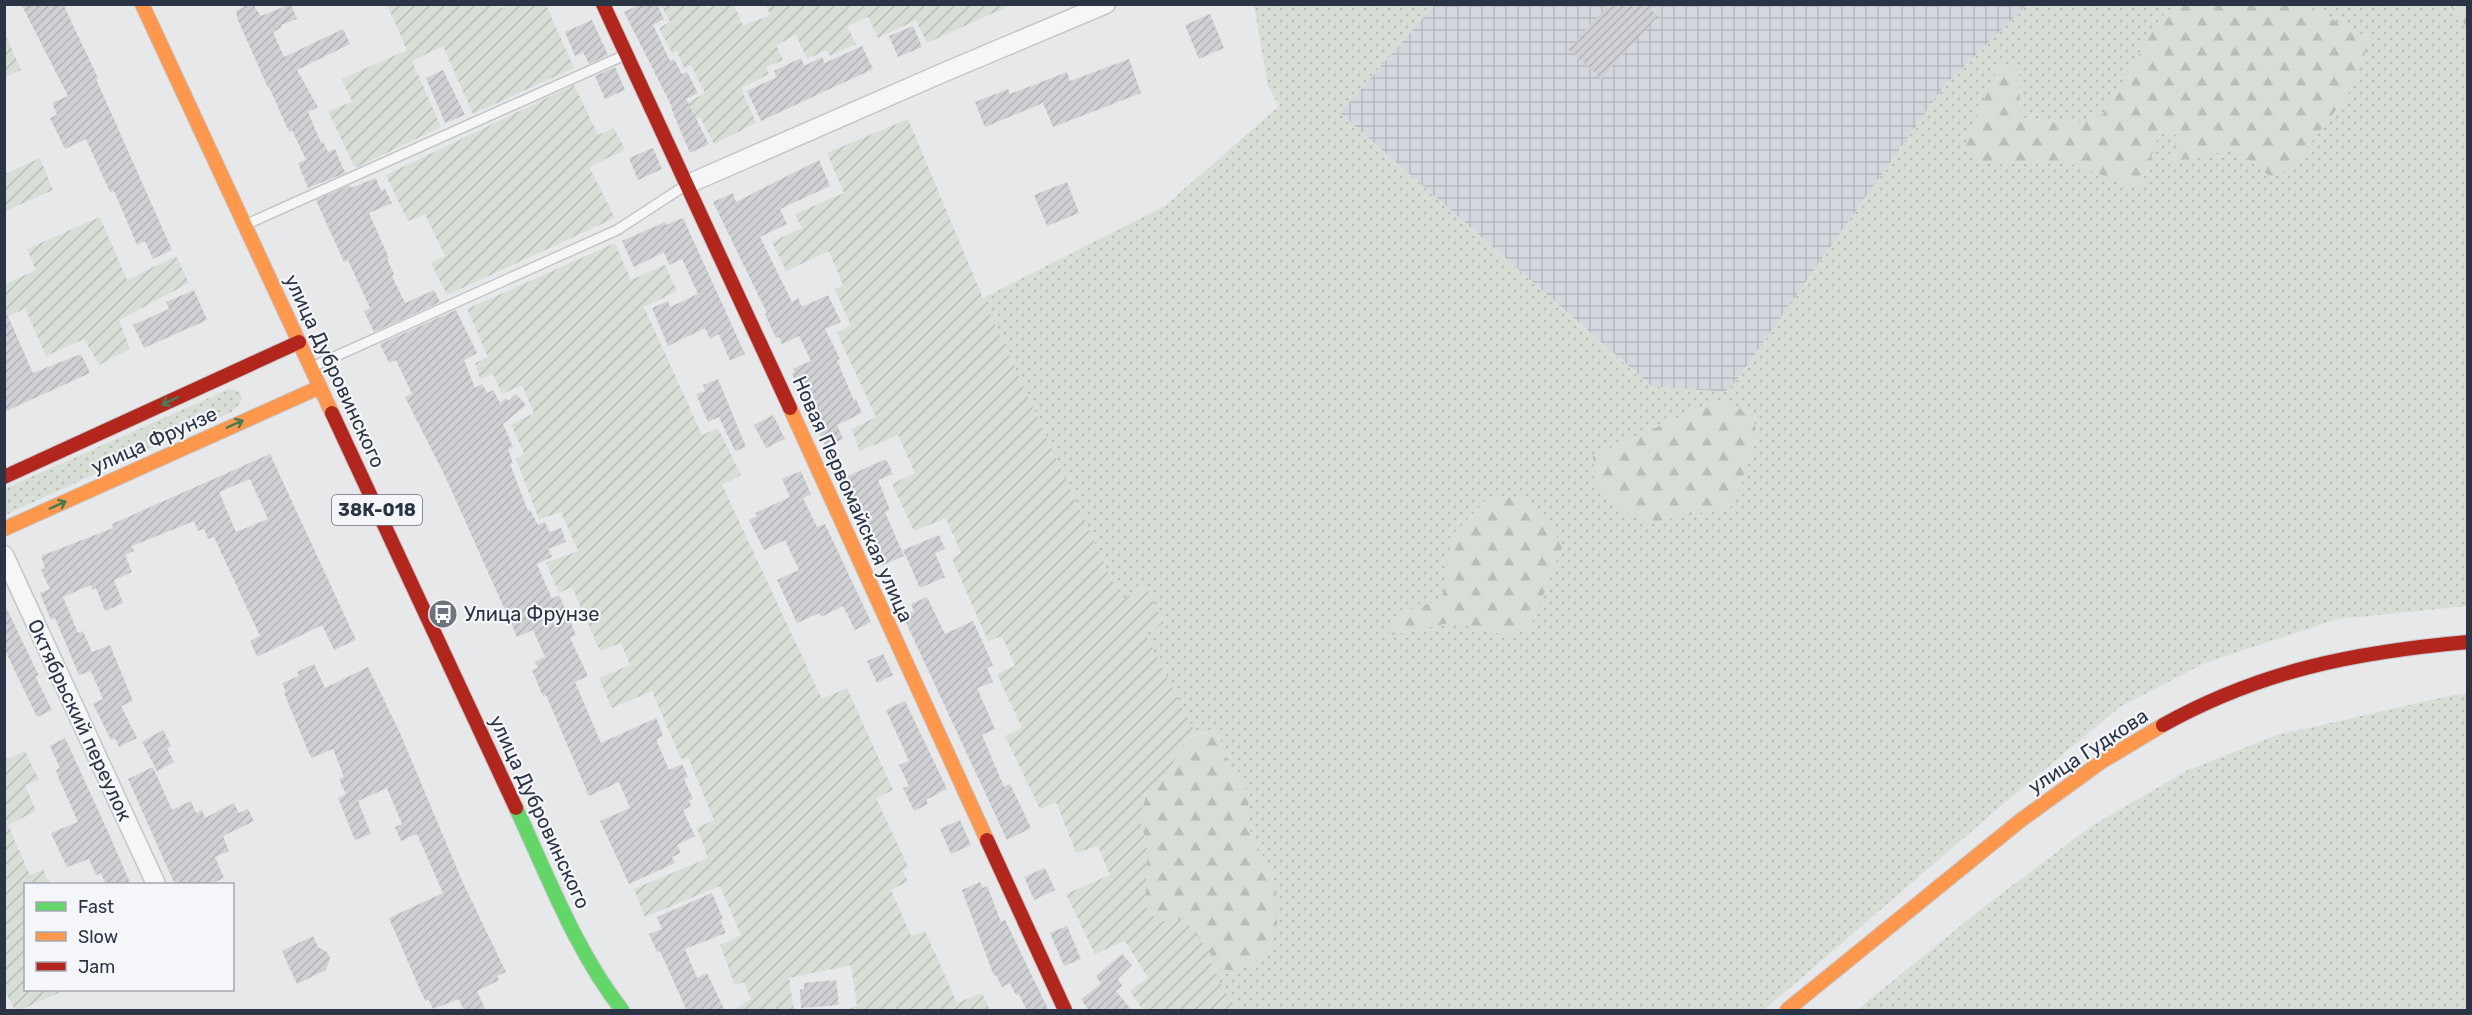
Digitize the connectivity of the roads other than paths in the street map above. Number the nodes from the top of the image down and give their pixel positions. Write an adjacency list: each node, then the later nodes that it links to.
1 (142, 4): 6 (main road, улица Дубровинского / 38К-018)
2 (1106, 4): 5 (street)
3 (604, 5): 4 (main road, Новая Первомайская улица)
4 (625, 55): 5 (main road, Новая Первомайская улица); 6 (lane)
5 (688, 184): 8 (lane); 16 (main road, Новая Первомайская улица)
6 (246, 224): 7 (main road, улица Дубровинского / 38К-018)
7 (299, 342): 8 (main road, улица Дубровинского / 38К-018); 10 (main road, улица Фрунзе, one-way to 10)
8 (311, 368): 9 (main road, улица Дубровинского / 38К-018)
9 (320, 387): 11 (main road, улица Фрунзе, one-way to 9); 15 (main road, улица Дубровинского / 38К-018)
10 (4, 477)
11 (4, 529)
12 (4, 555): 14 (street, Октябрьский переулок)
13 (2468, 642): 17 (main road, улица Гудкова)
14 (155, 883)
15 (622, 1011)
16 (1065, 1011)
17 (1787, 1011)

